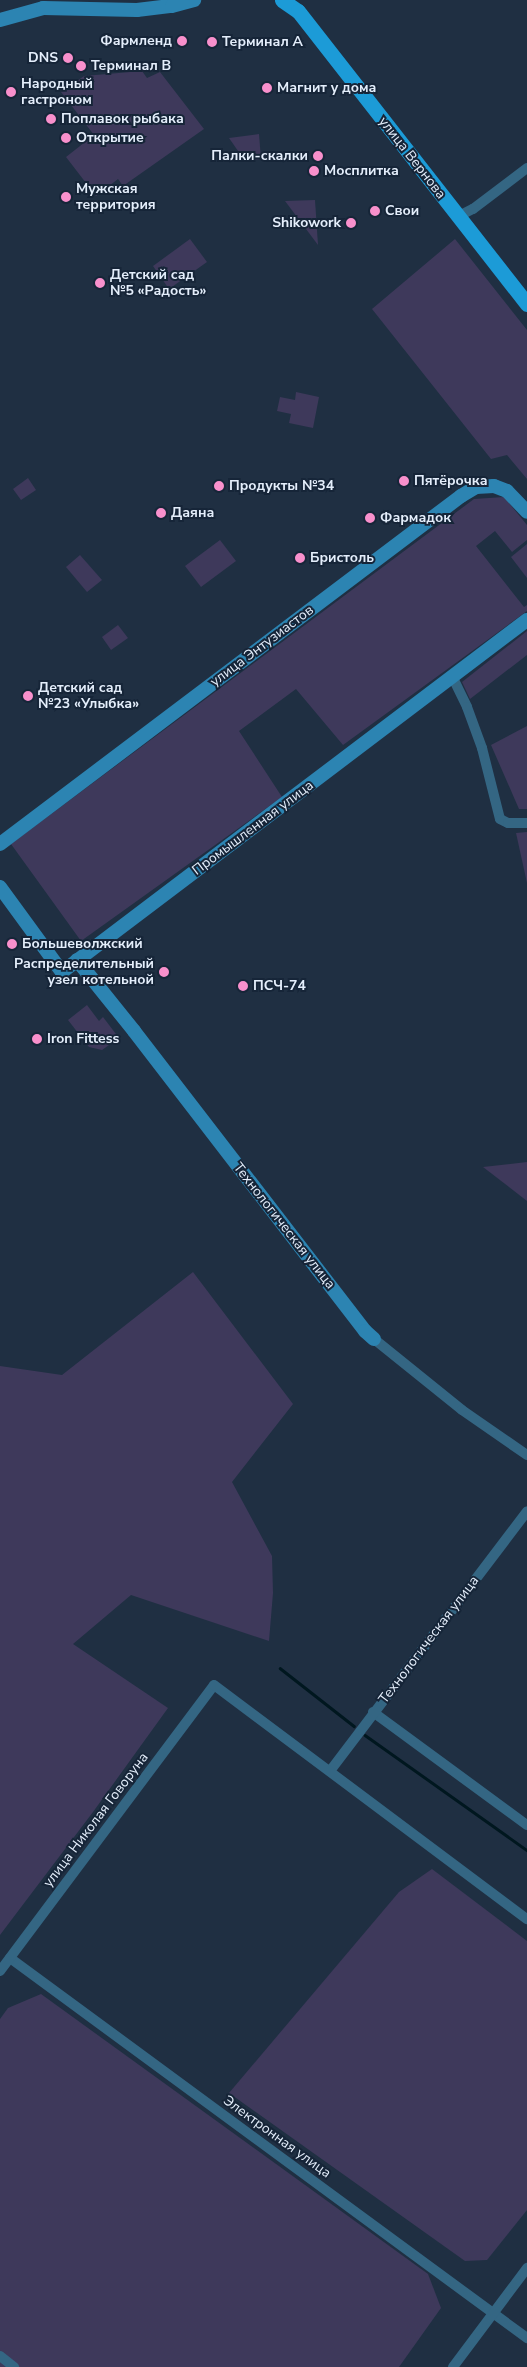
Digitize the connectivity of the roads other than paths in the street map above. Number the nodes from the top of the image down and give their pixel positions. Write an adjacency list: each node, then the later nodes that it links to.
1 (194, 0): 4 (street)
2 (282, 0): 3 (main road, улица Вернова)
3 (297, 6): 6 (main road, улица Вернова)
4 (0, 20)
5 (527, 168): 6 (street)
6 (457, 217): 7 (main road, улица Вернова)
7 (527, 304)
8 (527, 512): 12 (street, улица Энтузиастов)
9 (527, 620): 10 (street, Промышленная улица)
10 (453, 678): 11 (street); 14 (street, Промышленная улица)
11 (527, 823)
12 (0, 844)
13 (0, 887): 14 (street, Промышленная улица)
14 (77, 960): 15 (street, Технологическая улица)
15 (374, 1339): 16 (street, Технологическая улица)
16 (527, 1455)
17 (527, 1511): 18 (street, Технологическая улица)
18 (373, 1712): 19 (street); 20 (street, Технологическая улица)
19 (330, 1771): 21 (street); 22 (street, улица Николая Говоруна)
20 (527, 1825)
21 (527, 1919)
22 (10, 1958): 23 (street, улица Николая Говоруна); 25 (street, Электронная улица)
23 (0, 1971)
24 (527, 2268): 25 (street)
25 (494, 2313): 26 (street, Электронная улица); 29 (street)
26 (527, 2338)
27 (0, 2356): 28 (street)
28 (14, 2367)
29 (453, 2367)

